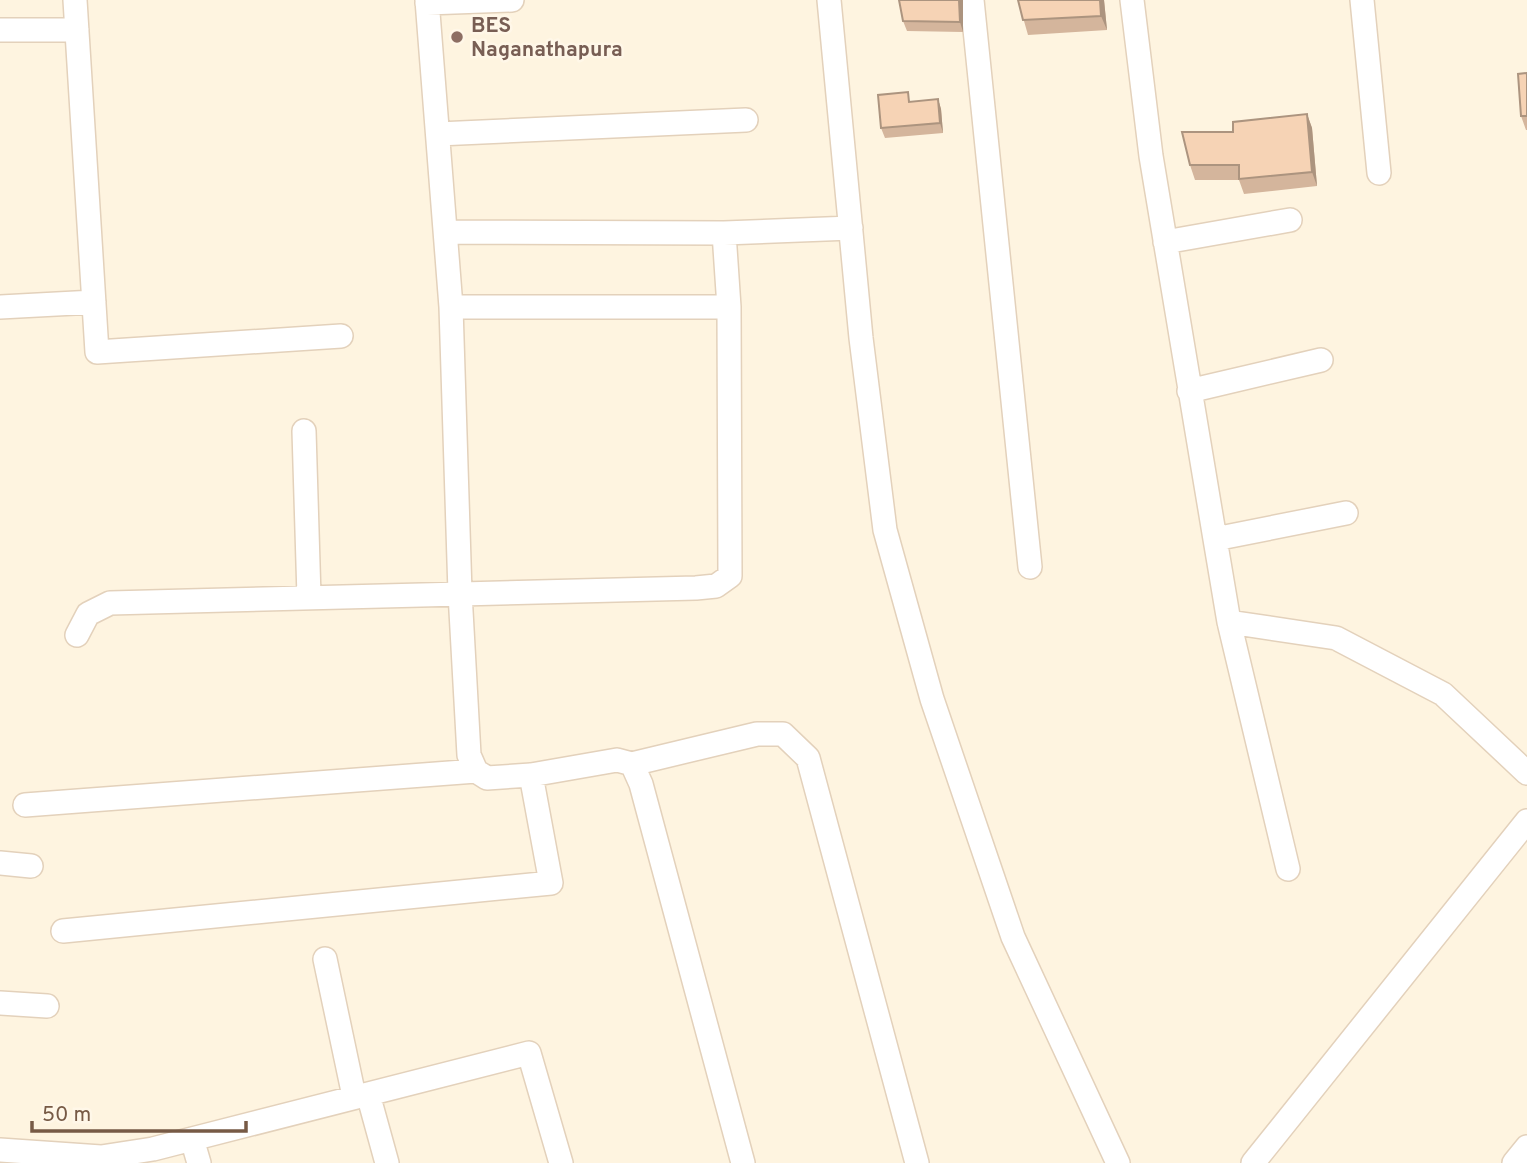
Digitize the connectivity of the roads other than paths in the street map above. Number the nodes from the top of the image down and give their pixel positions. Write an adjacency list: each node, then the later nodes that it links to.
1 (75, 0): 9 (street)
2 (512, 0): 7 (street)
3 (829, 0): 14 (street)
4 (972, 0): 28 (street)
5 (1132, 0): 17 (street)
6 (1362, 0): 12 (street)
7 (427, 2): 11 (street)
8 (0, 30): 9 (street)
9 (77, 30): 18 (street)
10 (746, 120): 11 (street)
11 (438, 134): 15 (street)
12 (1380, 173)
13 (1290, 220): 17 (street)
14 (851, 228): 16 (street); 56 (street)
15 (446, 232): 16 (street); 20 (street)
16 (724, 233): 21 (street)
17 (1164, 242): 24 (street)
18 (94, 302): 19 (street); 22 (street)
19 (0, 307)
20 (452, 307): 21 (street); 29 (street)
21 (729, 307): 29 (street)
22 (341, 336)
23 (1321, 360): 24 (street)
24 (1189, 391): 27 (street)
25 (304, 431): 30 (street)
26 (1346, 513): 27 (street)
27 (1214, 539): 31 (street)
28 (1030, 567)
29 (460, 593): 30 (street); 34 (street)
30 (309, 597): 32 (street)
31 (1229, 622): 35 (street); 41 (street)
32 (77, 635)
33 (632, 764): 36 (street); 54 (street); 55 (street)
34 (477, 771): 36 (street); 37 (street)
35 (1527, 773)
36 (531, 775): 42 (street)
37 (25, 805)
38 (1527, 821): 57 (street)
39 (0, 863): 40 (street)
40 (31, 866)
41 (1288, 869)
42 (63, 931)
43 (326, 959): 46 (street)
44 (0, 1003): 45 (street)
45 (47, 1006)
46 (361, 1095): 47 (street); 52 (street); 53 (street)
47 (192, 1139): 50 (street); 51 (street)
48 (1527, 1147): 58 (street)
49 (0, 1150): 50 (street)
50 (101, 1160)
51 (198, 1163)
52 (387, 1163)
53 (561, 1163)
54 (743, 1163)
55 (916, 1163)
56 (1118, 1163)
57 (1253, 1163)
58 (1514, 1163)

